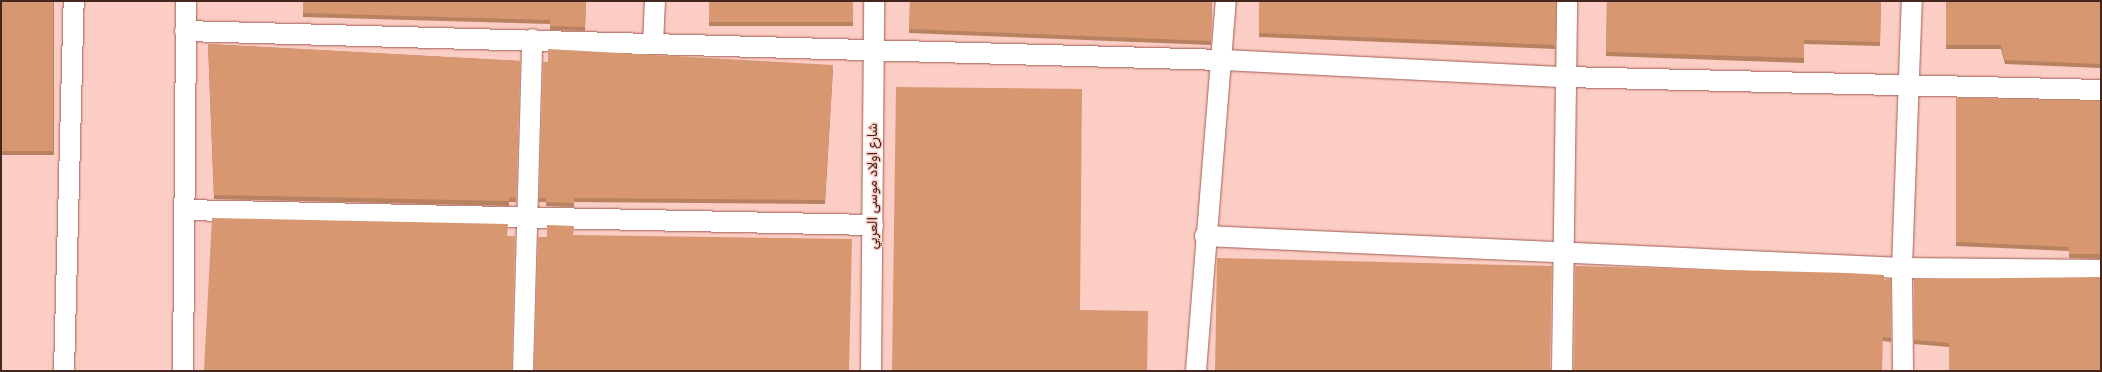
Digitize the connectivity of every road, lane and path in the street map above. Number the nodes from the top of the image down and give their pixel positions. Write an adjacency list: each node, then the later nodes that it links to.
1 (74, 1): 23 (street)
2 (186, 1): 8 (street)
3 (655, 1): 10 (street)
4 (874, 1): 11 (street, شارع اولاد موسى العربي)
5 (1226, 1): 12 (street)
6 (1567, 1): 13 (street)
7 (1912, 1): 14 (street)
8 (185, 31): 9 (street); 16 (street)
9 (532, 39): 10 (street); 17 (street)
10 (653, 43): 11 (street)
11 (873, 50): 12 (street); 18 (street, شارع اولاد موسى العربي)
12 (1224, 60): 13 (street); 19 (street)
13 (1565, 77): 14 (street); 20 (street)
14 (1911, 83): 15 (street); 21 (street)
15 (2101, 90)
16 (184, 210): 17 (street); 24 (street)
17 (525, 217): 18 (street); 25 (street)
18 (873, 225): 26 (street, شارع اولاد موسى العربي)
19 (1205, 236): 20 (street); 27 (street)
20 (1562, 254): 21 (street); 28 (street)
21 (1902, 268): 22 (street); 29 (street)
22 (2101, 270)
23 (64, 371)
24 (184, 371)
25 (523, 371)
26 (871, 371)
27 (1196, 371)
28 (1562, 371)
29 (1904, 371)

